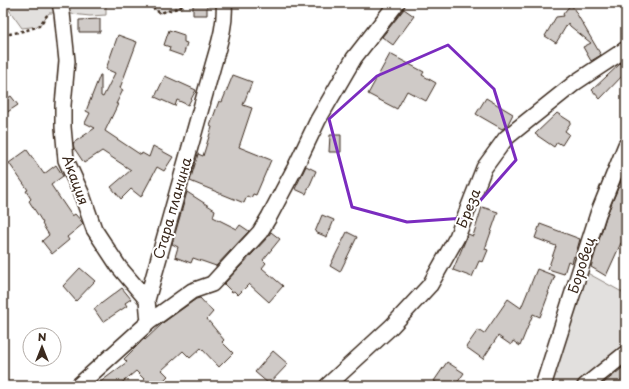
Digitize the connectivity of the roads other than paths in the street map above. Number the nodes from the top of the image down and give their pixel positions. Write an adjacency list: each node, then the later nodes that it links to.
1 (224, 3): 6 (street, Стара планина)
2 (397, 3): 7 (street)
3 (62, 11): 6 (street, Акация)
4 (626, 49): 10 (street, Бреза)
5 (626, 145): 11 (street, Боровец)
6 (147, 300): 7 (street, Стара планина)
7 (148, 322): 9 (street)
8 (626, 353): 12 (street)
9 (78, 386)
10 (327, 386)
11 (542, 386)
12 (585, 386)

